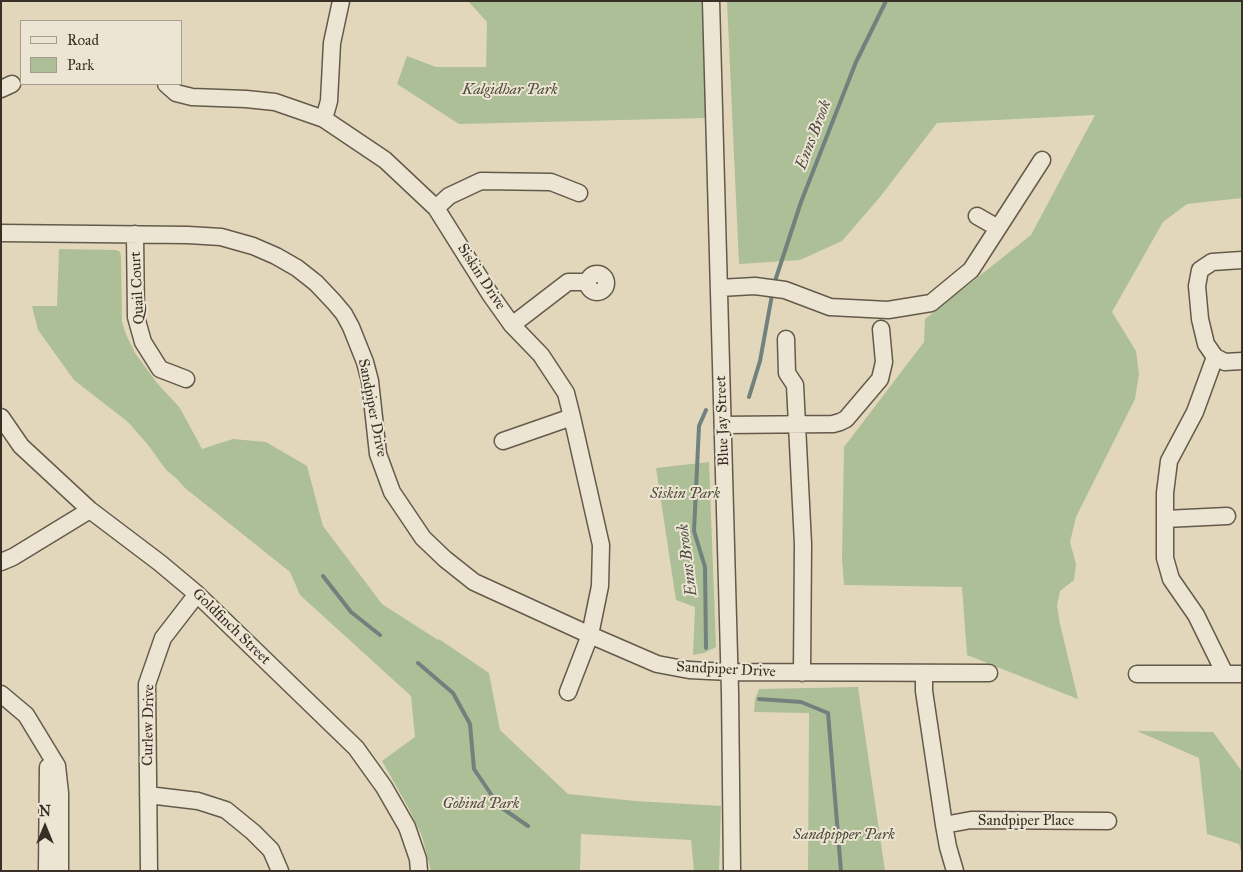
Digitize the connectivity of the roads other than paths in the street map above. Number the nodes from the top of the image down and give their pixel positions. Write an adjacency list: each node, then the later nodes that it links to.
1 (341, 1): 4 (street)
2 (711, 1): 14 (street, Blue Jay Street)
3 (173, 87): 4 (street, Siskin Drive)
4 (324, 119): 7 (street, Siskin Drive)
5 (1042, 160): 9 (street)
6 (579, 194): 7 (street)
7 (436, 208): 15 (street, Siskin Drive)
8 (978, 216): 9 (street)
9 (998, 228): 14 (street)
10 (1, 233): 11 (street, Sandpiper Drive)
11 (135, 234): 20 (street, Quail Court); 31 (street, Sandpiper Drive)
12 (1242, 260): 18 (street)
13 (588, 282): 15 (street)
14 (720, 288): 23 (street, Blue Jay Street)
15 (512, 325): 22 (street, Siskin Drive)
16 (881, 329): 24 (street)
17 (786, 339): 24 (street)
18 (1215, 357): 19 (street); 28 (street)
19 (1242, 361)
20 (186, 379)
21 (1, 416): 26 (street, Goldfinch Street)
22 (572, 417): 25 (street); 31 (street, Siskin Drive)
23 (723, 425): 24 (street); 32 (street, Blue Jay Street)
24 (797, 425): 33 (street)
25 (503, 441)
26 (90, 510): 29 (street); 30 (street, Goldfinch Street)
27 (1227, 516): 28 (street)
28 (1165, 519): 37 (street)
29 (1, 562)
30 (197, 594): 42 (street, Curlew Drive); 49 (street, Goldfinch Street)
31 (590, 635): 32 (street, Sandpiper Drive); 39 (street, Siskin Drive)
32 (730, 672): 33 (street, Sandpiper Drive); 50 (street, Blue Jay Street)
33 (802, 672): 34 (street, Sandpiper Drive)
34 (924, 673): 35 (street, Sandpiper Drive); 44 (street)
35 (989, 673)
36 (1137, 674): 37 (street)
37 (1225, 674): 38 (street)
38 (1242, 674)
39 (568, 692)
40 (1, 694): 41 (street)
41 (42, 740): 45 (street); 46 (street)
42 (148, 795): 47 (street, Curlew Drive); 48 (street)
43 (1108, 822): 44 (street, Sandpiper Place)
44 (944, 825): 51 (street)
45 (47, 871)
46 (60, 871)
47 (149, 871)
48 (280, 871)
49 (419, 871)
50 (732, 871)
51 (955, 871)

